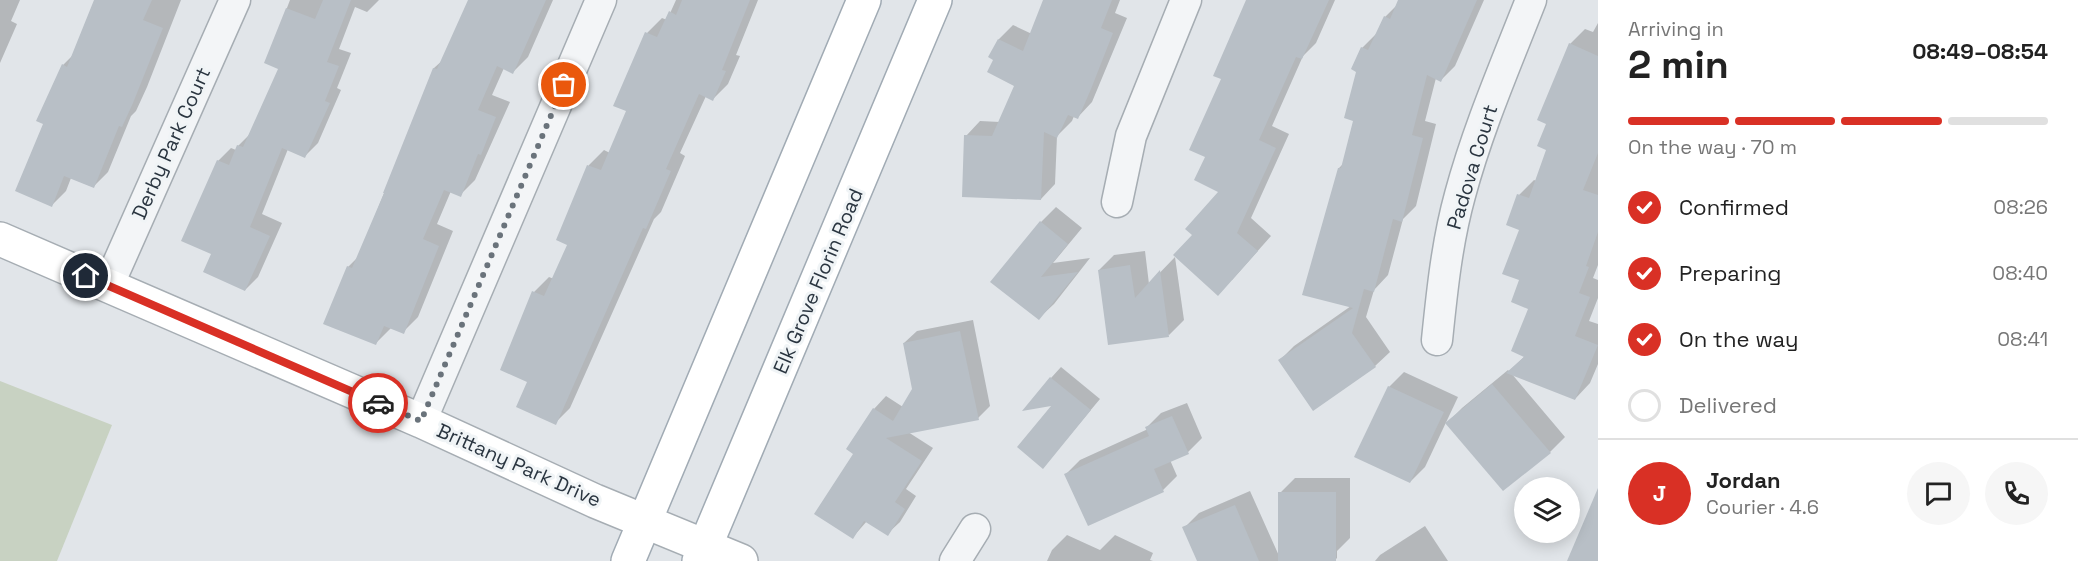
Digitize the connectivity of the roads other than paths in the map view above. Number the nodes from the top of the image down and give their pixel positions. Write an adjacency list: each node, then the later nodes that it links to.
1 (235, 0): 9 (street, Derby Park Court)
2 (601, 0): 11 (street)
3 (864, 0): 12 (main road)
4 (935, 0): 14 (main road, Elk Grove Florin Road)
5 (1186, 0): 7 (street)
6 (1532, 0): 10 (street, Padova Court)
7 (1117, 202)
8 (0, 239): 9 (main road, Brittany Park Drive)
9 (108, 286): 11 (main road, Brittany Park Drive)
10 (1437, 340)
11 (421, 421): 12 (main road, Brittany Park Drive)
12 (645, 522): 14 (main road, Brittany Park Drive); 15 (main road)
13 (975, 529): 17 (street)
14 (702, 554): 16 (main road, Brittany Park Drive)
15 (628, 561)
16 (741, 561)
17 (955, 561)

